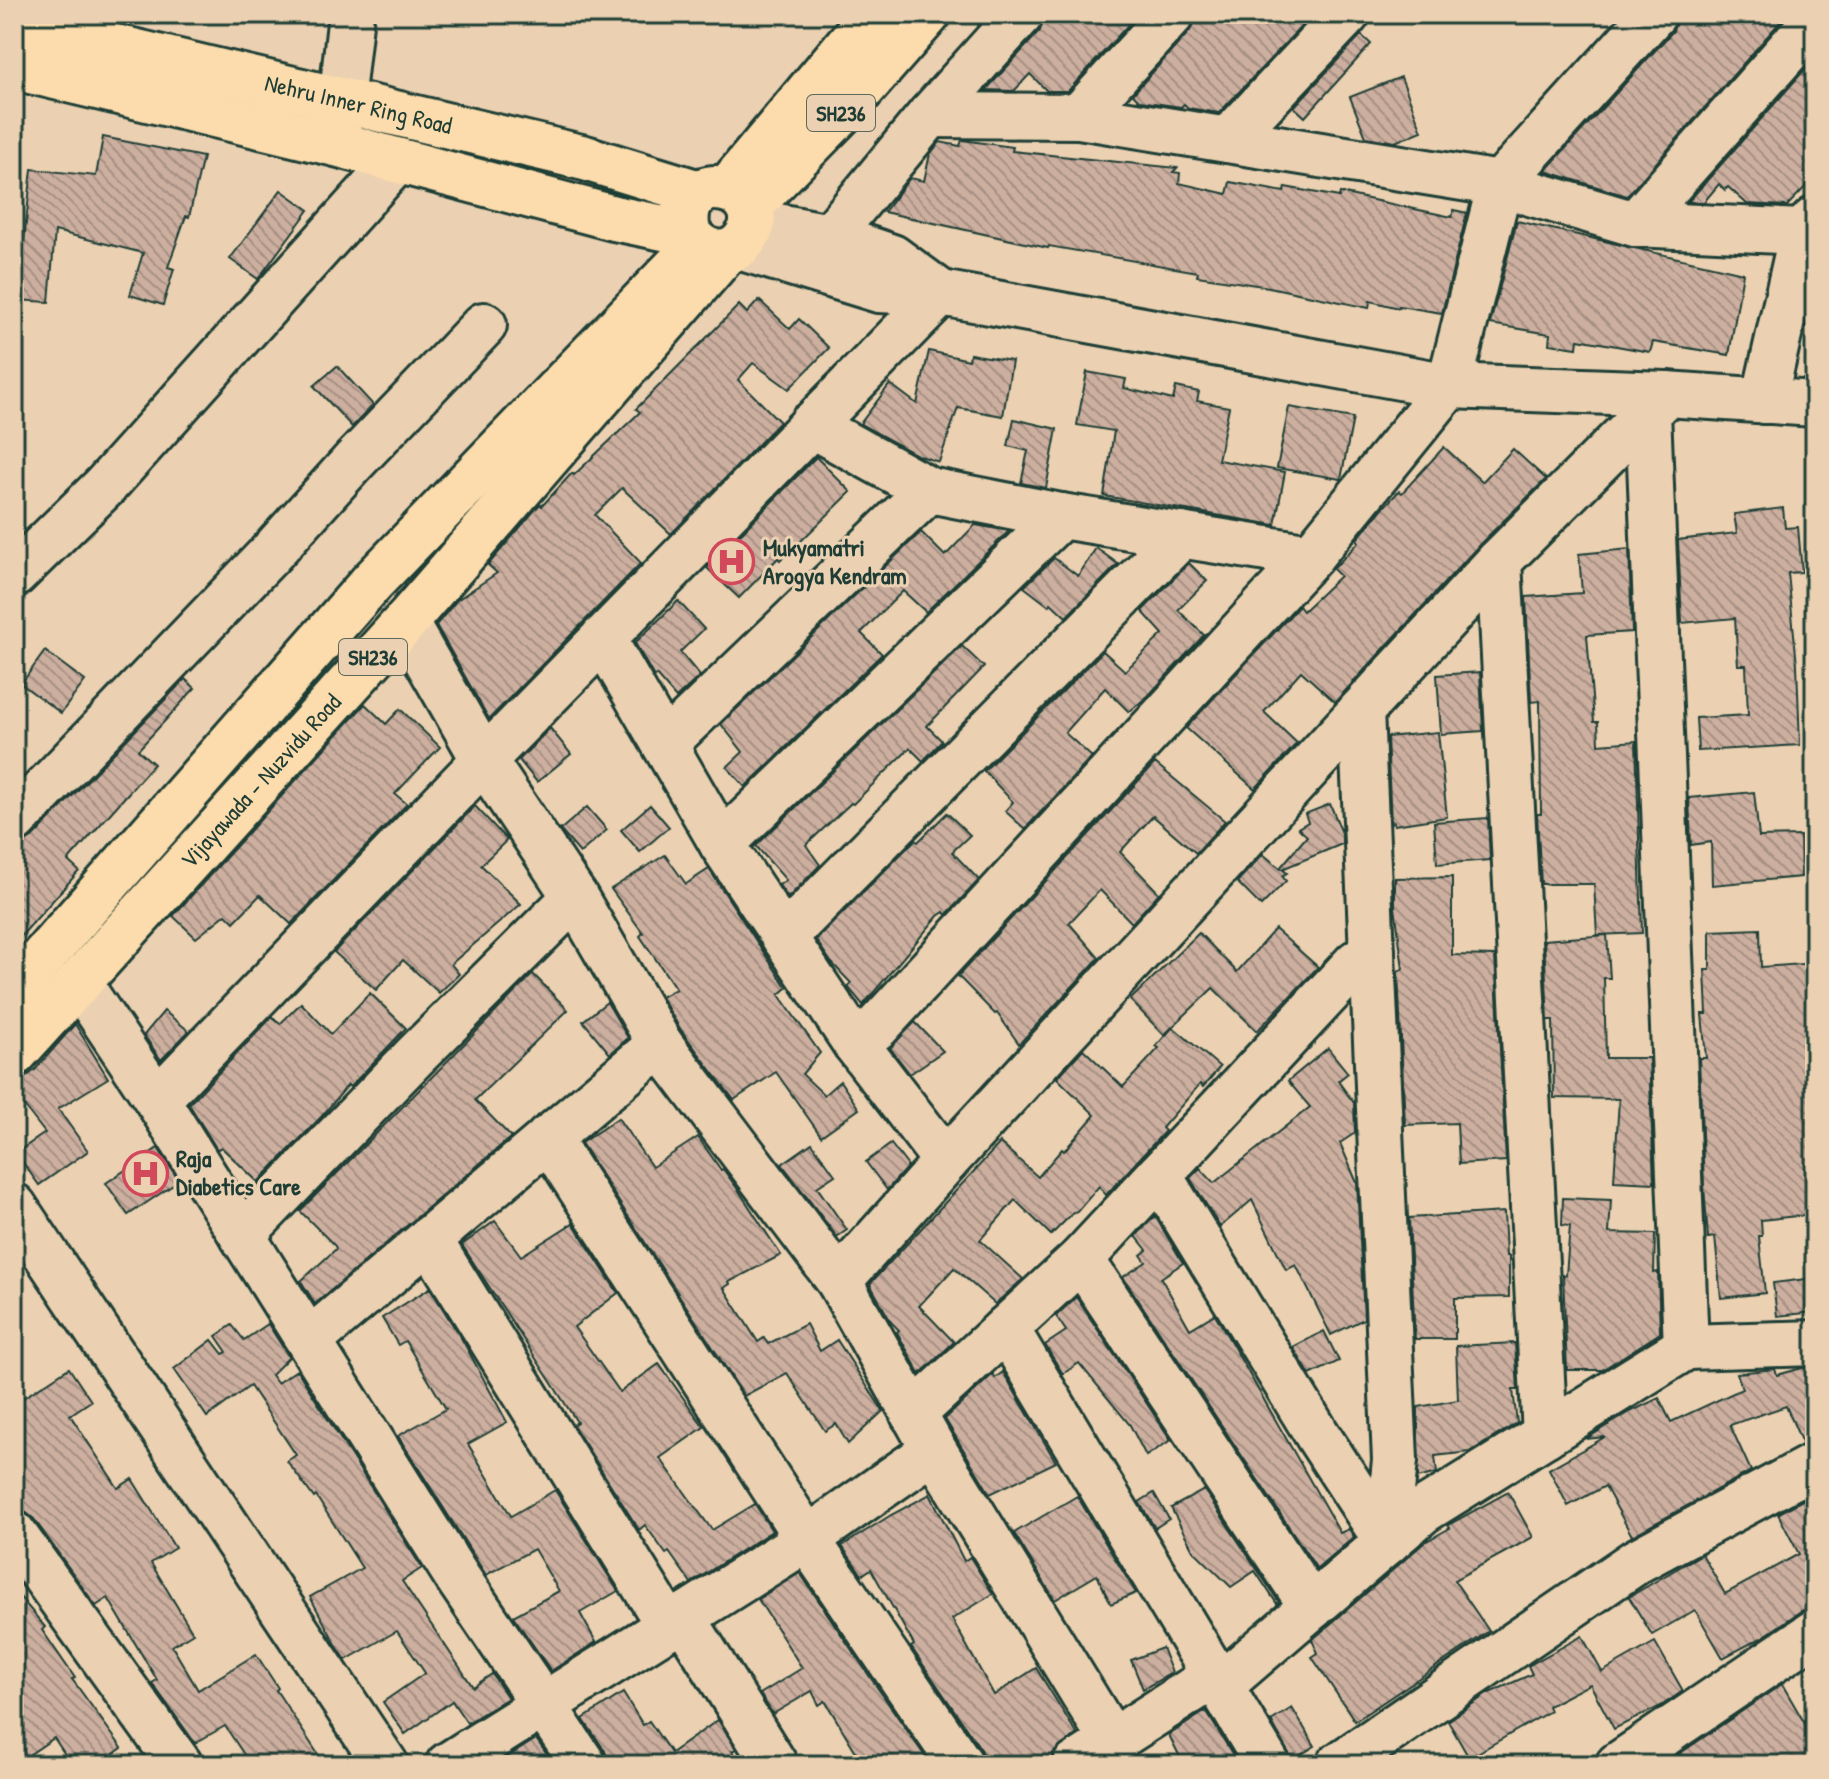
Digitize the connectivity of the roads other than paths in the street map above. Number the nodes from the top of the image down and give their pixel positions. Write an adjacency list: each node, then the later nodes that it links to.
1 (351, 14): 11 (street)
2 (873, 14): 18 (main road, Vijayawada - Nuzvidu Road / SH236)
3 (928, 14): 18 (main road, Vijayawada - Nuzvidu Road / SH236)
4 (1021, 14): 12 (street)
5 (1172, 14): 13 (street)
6 (1347, 14): 14 (street)
7 (1654, 14): 17 (street)
8 (1815, 20): 19 (street)
9 (14, 23): 11 (main road, Nehru Inner Ring Road)
10 (15, 72): 15 (main road)
11 (342, 102): 15 (street); 18 (main road, Nehru Inner Ring Road)
12 (930, 115): 13 (street); 21 (street)
13 (1079, 116): 14 (street)
14 (1228, 140): 17 (street)
15 (336, 144): 16 (main road)
16 (397, 161): 18 (main road); 34 (street)
17 (1500, 184): 19 (street); 24 (street)
18 (722, 223): 21 (street); 22 (street); 35 (main road, Vijayawada - Nuzvidu Road / SH236); 46 (main road, Vijayawada - Nuzvidu Road / SH236)
19 (1635, 224): 20 (street)
20 (1811, 229): 25 (street)
21 (830, 236): 22 (street)
22 (941, 293): 24 (street); 28 (street)
23 (484, 325): 40 (street)
24 (1449, 386): 26 (street); 32 (street)
25 (1764, 401): 26 (street); 27 (street)
26 (1657, 403): 33 (street); 62 (street)
27 (1815, 404)
28 (811, 425): 29 (street); 36 (street)
29 (929, 490): 30 (street); 38 (street)
30 (1061, 516): 31 (street); 41 (street)
31 (1182, 535): 32 (street); 43 (street)
32 (1311, 556): 47 (street)
33 (1499, 561): 37 (street); 64 (street)
34 (14, 575)
35 (405, 622): 39 (street); 45 (main road, Vijayawada - Nuzvidu Road / SH236)
36 (603, 638): 38 (street); 39 (street)
37 (1361, 711): 44 (street); 52 (street)
38 (665, 744): 41 (street)
39 (484, 760): 42 (street); 50 (street)
40 (14, 821)
41 (722, 844): 43 (street)
42 (575, 897): 48 (street); 55 (street)
43 (784, 937): 47 (street)
44 (1372, 952): 53 (street); 67 (street)
45 (79, 983): 49 (main road, Vijayawada - Nuzvidu Road / SH236); 50 (street)
46 (14, 990)
47 (855, 1043): 52 (street)
48 (660, 1044): 51 (street); 58 (street)
49 (14, 1054)
50 (157, 1100): 55 (street)
51 (548, 1138): 56 (street); 66 (street)
52 (946, 1161): 58 (street)
53 (1159, 1175): 57 (street); 67 (street)
54 (14, 1206): 76 (street)
55 (242, 1235): 60 (street)
56 (429, 1239): 60 (street); 70 (street)
57 (1081, 1259): 59 (street); 69 (street)
58 (839, 1281): 63 (street)
59 (1006, 1328): 63 (street); 72 (street)
60 (309, 1341): 73 (street)
61 (1815, 1343): 62 (street)
62 (1686, 1347): 64 (street)
63 (924, 1432): 66 (street); 74 (street)
64 (1545, 1435): 67 (street)
65 (1815, 1465): 83 (street)
66 (807, 1539): 70 (street); 80 (street)
67 (1387, 1542): 69 (street)
68 (18, 1551): 75 (street)
69 (1312, 1607): 72 (street)
70 (676, 1621): 73 (street); 79 (street)
71 (1815, 1632): 84 (street)
72 (1217, 1681): 74 (street); 82 (street)
73 (543, 1705): 77 (street); 78 (street)
74 (1112, 1741): 81 (street)
75 (180, 1765)
76 (386, 1765)
77 (448, 1765)
78 (584, 1765)
79 (775, 1765)
80 (961, 1765)
81 (1075, 1765)
82 (1268, 1765)
83 (1339, 1765)
84 (1618, 1765)

